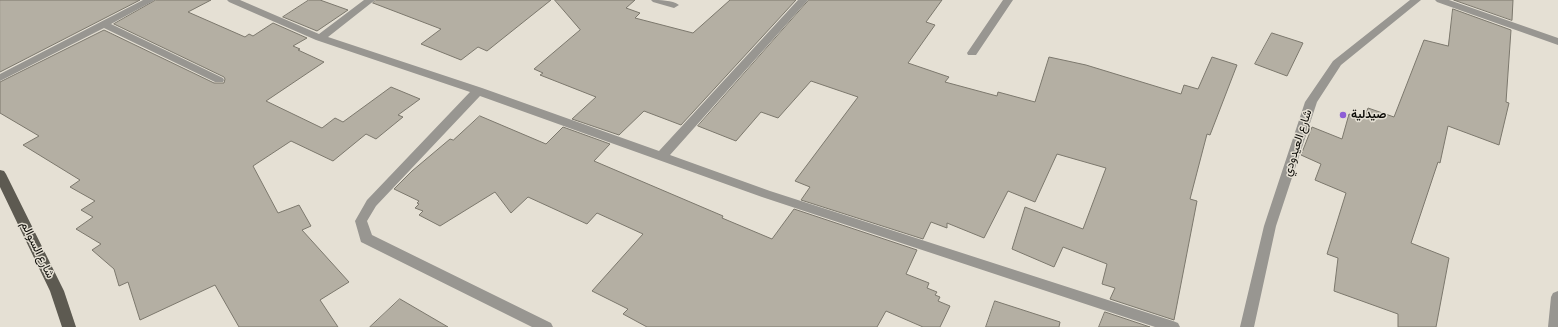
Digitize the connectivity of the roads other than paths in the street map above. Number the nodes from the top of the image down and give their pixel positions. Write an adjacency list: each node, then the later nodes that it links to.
1 (150, 0): 10 (street)
2 (232, 0): 11 (street)
3 (370, 0): 11 (street)
4 (656, 0): 9 (street)
5 (803, 0): 17 (street)
6 (1008, 0): 13 (street)
7 (1416, 0): 23 (street, شارع العيدودي)
8 (1440, 0): 12 (street)
9 (674, 5)
10 (103, 24): 14 (street); 15 (street)
11 (320, 38): 16 (street)
12 (1558, 42)
13 (972, 53)
14 (0, 78)
15 (219, 80)
16 (478, 92): 17 (street); 21 (street)
17 (661, 157): 22 (street)
18 (0, 174): 20 (main road, شارع السوالم)
19 (1558, 297): 24 (street)
20 (69, 327)
21 (546, 327)
22 (1173, 327)
23 (1247, 327)
24 (1555, 327)

